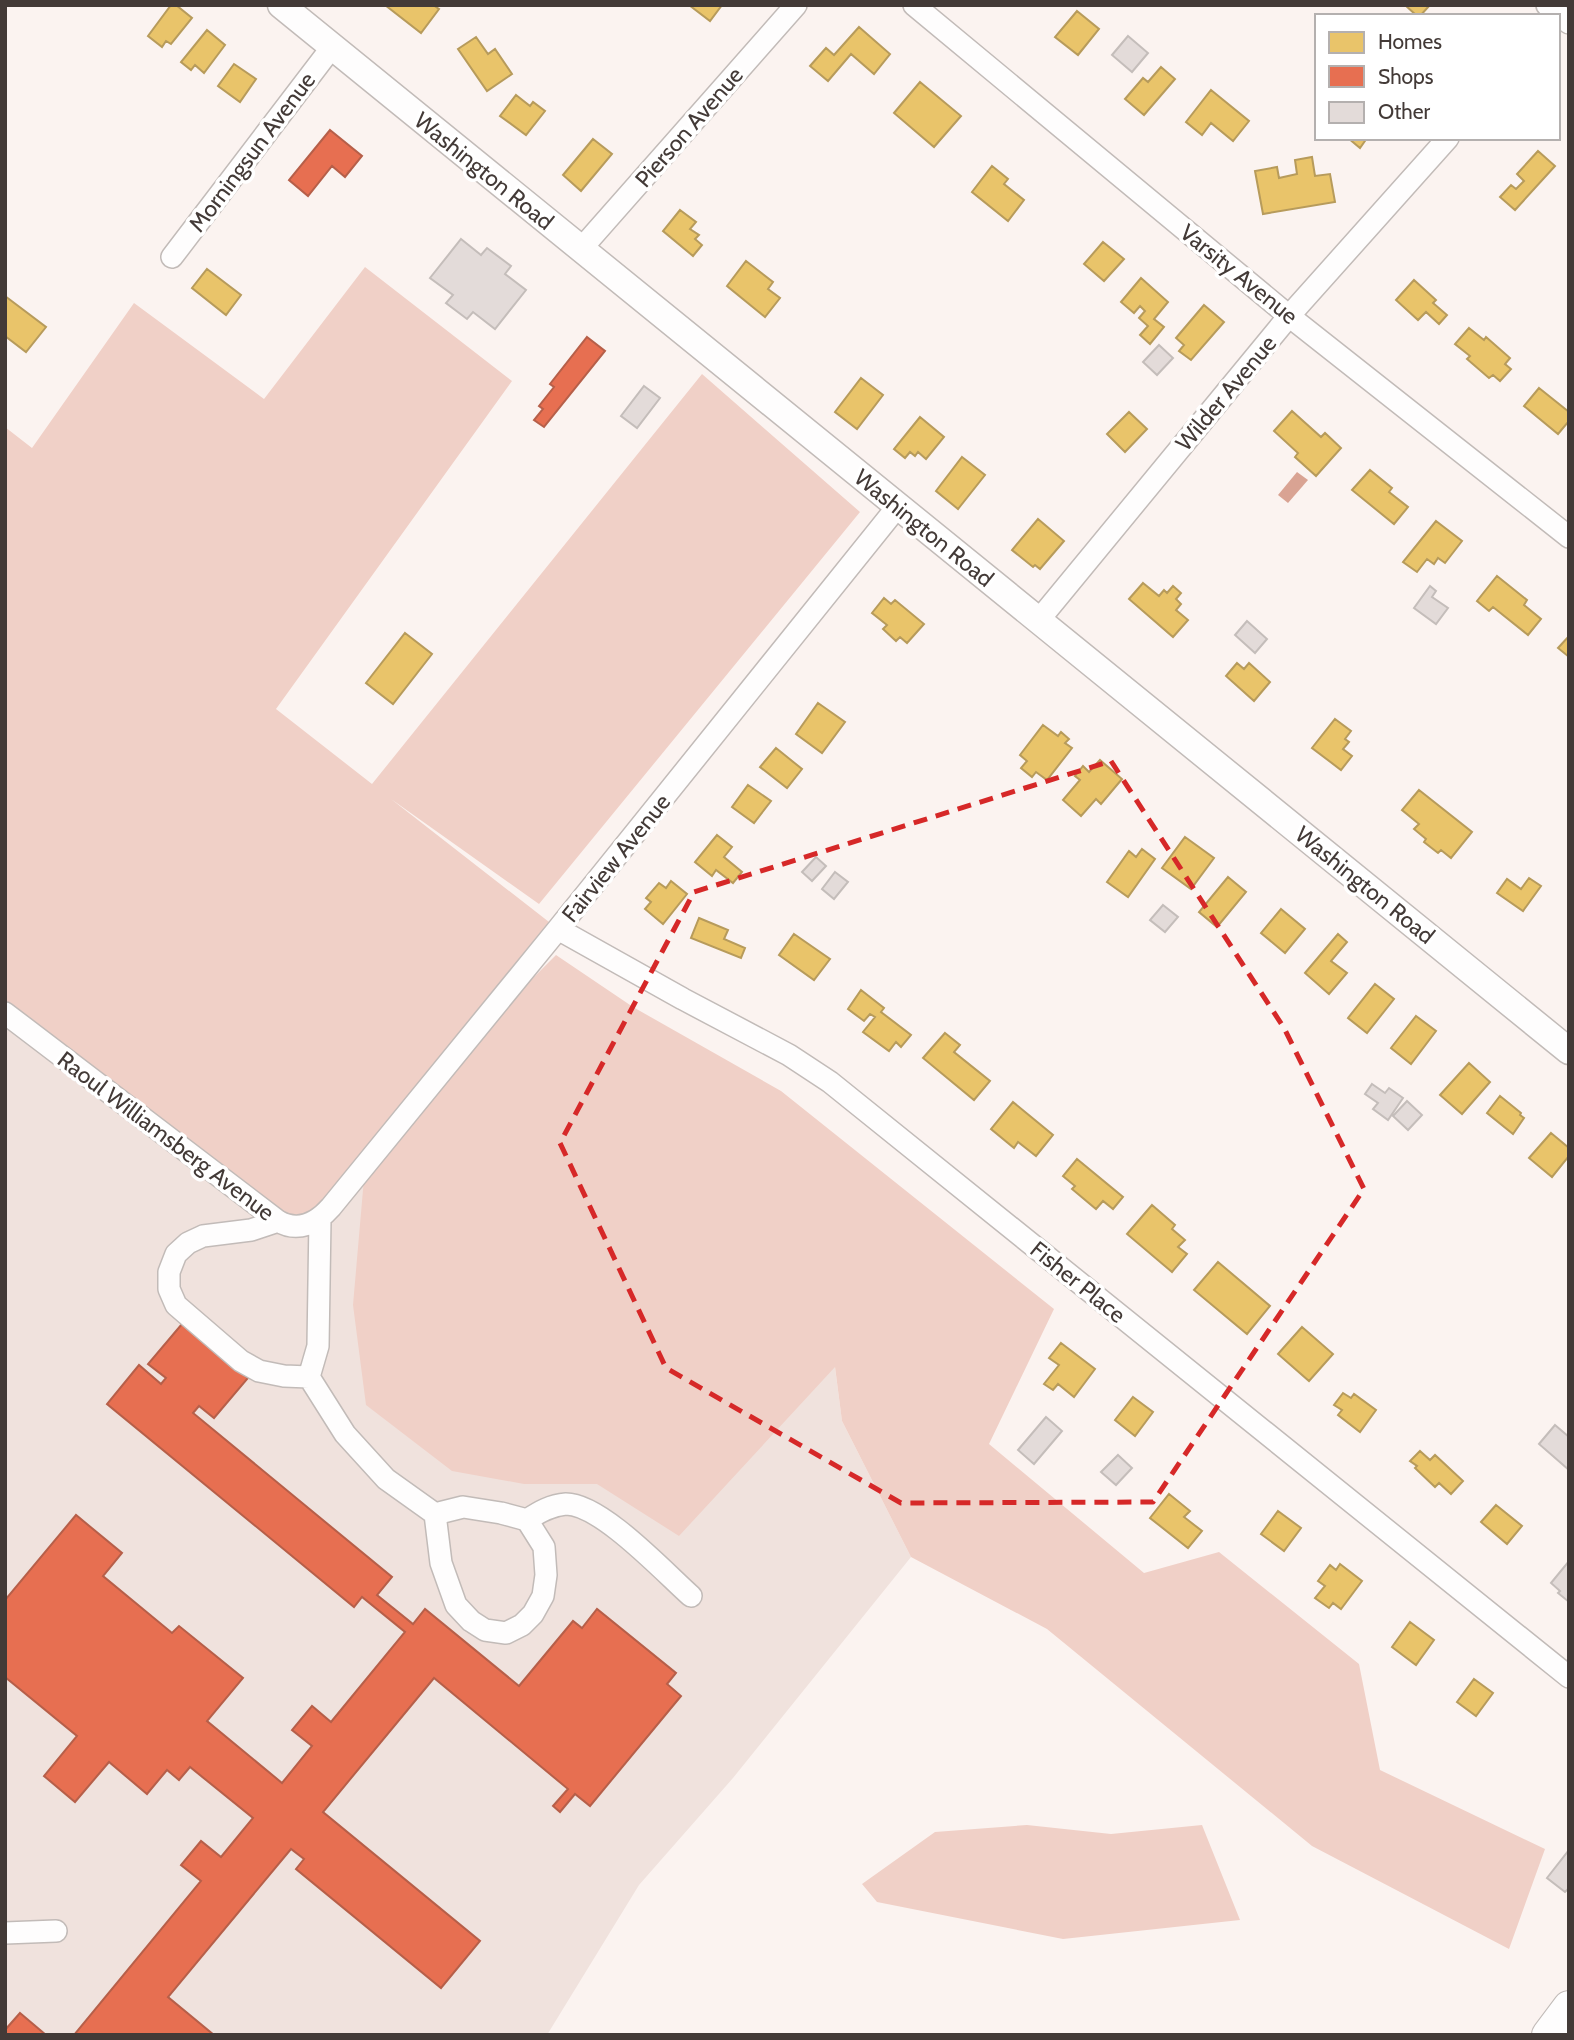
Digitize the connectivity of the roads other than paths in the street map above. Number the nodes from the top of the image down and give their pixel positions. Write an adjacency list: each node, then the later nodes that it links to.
1 (281, 5): 4 (main road, Washington Road)
2 (796, 5): 6 (street, Pierson Avenue)
3 (914, 5): 8 (street, Varsity Avenue)
4 (332, 47): 6 (main road, Washington Road); 7 (street, Morningsun Avenue)
5 (1446, 140): 8 (street, Wilder Avenue)
6 (581, 249): 9 (main road, Washington Road)
7 (172, 257)
8 (1289, 316): 10 (street, Varsity Avenue); 11 (street, Wilder Avenue)
9 (898, 506): 11 (main road, Washington Road); 12 (street, Fairview Avenue)
10 (1569, 537)
11 (1038, 621): 14 (main road, Washington Road)
12 (558, 929): 15 (street, Fairview Avenue); 21 (street, Fisher Place)
13 (5, 1013): 16 (street, Raoul Williamsberg Avenue)
14 (1569, 1051)
15 (326, 1213): 16 (street, Raoul Williamsberg Avenue); 17 (street)
16 (278, 1221): 17 (street)
17 (309, 1377): 18 (street)
18 (435, 1514): 19 (street); 19 (street)
19 (527, 1520): 20 (street)
20 (691, 1596)
21 (1569, 1677)
22 (56, 1931): 23 (street)
23 (5, 1933)
24 (1569, 2007): 25 (highway)
25 (1548, 2035)

